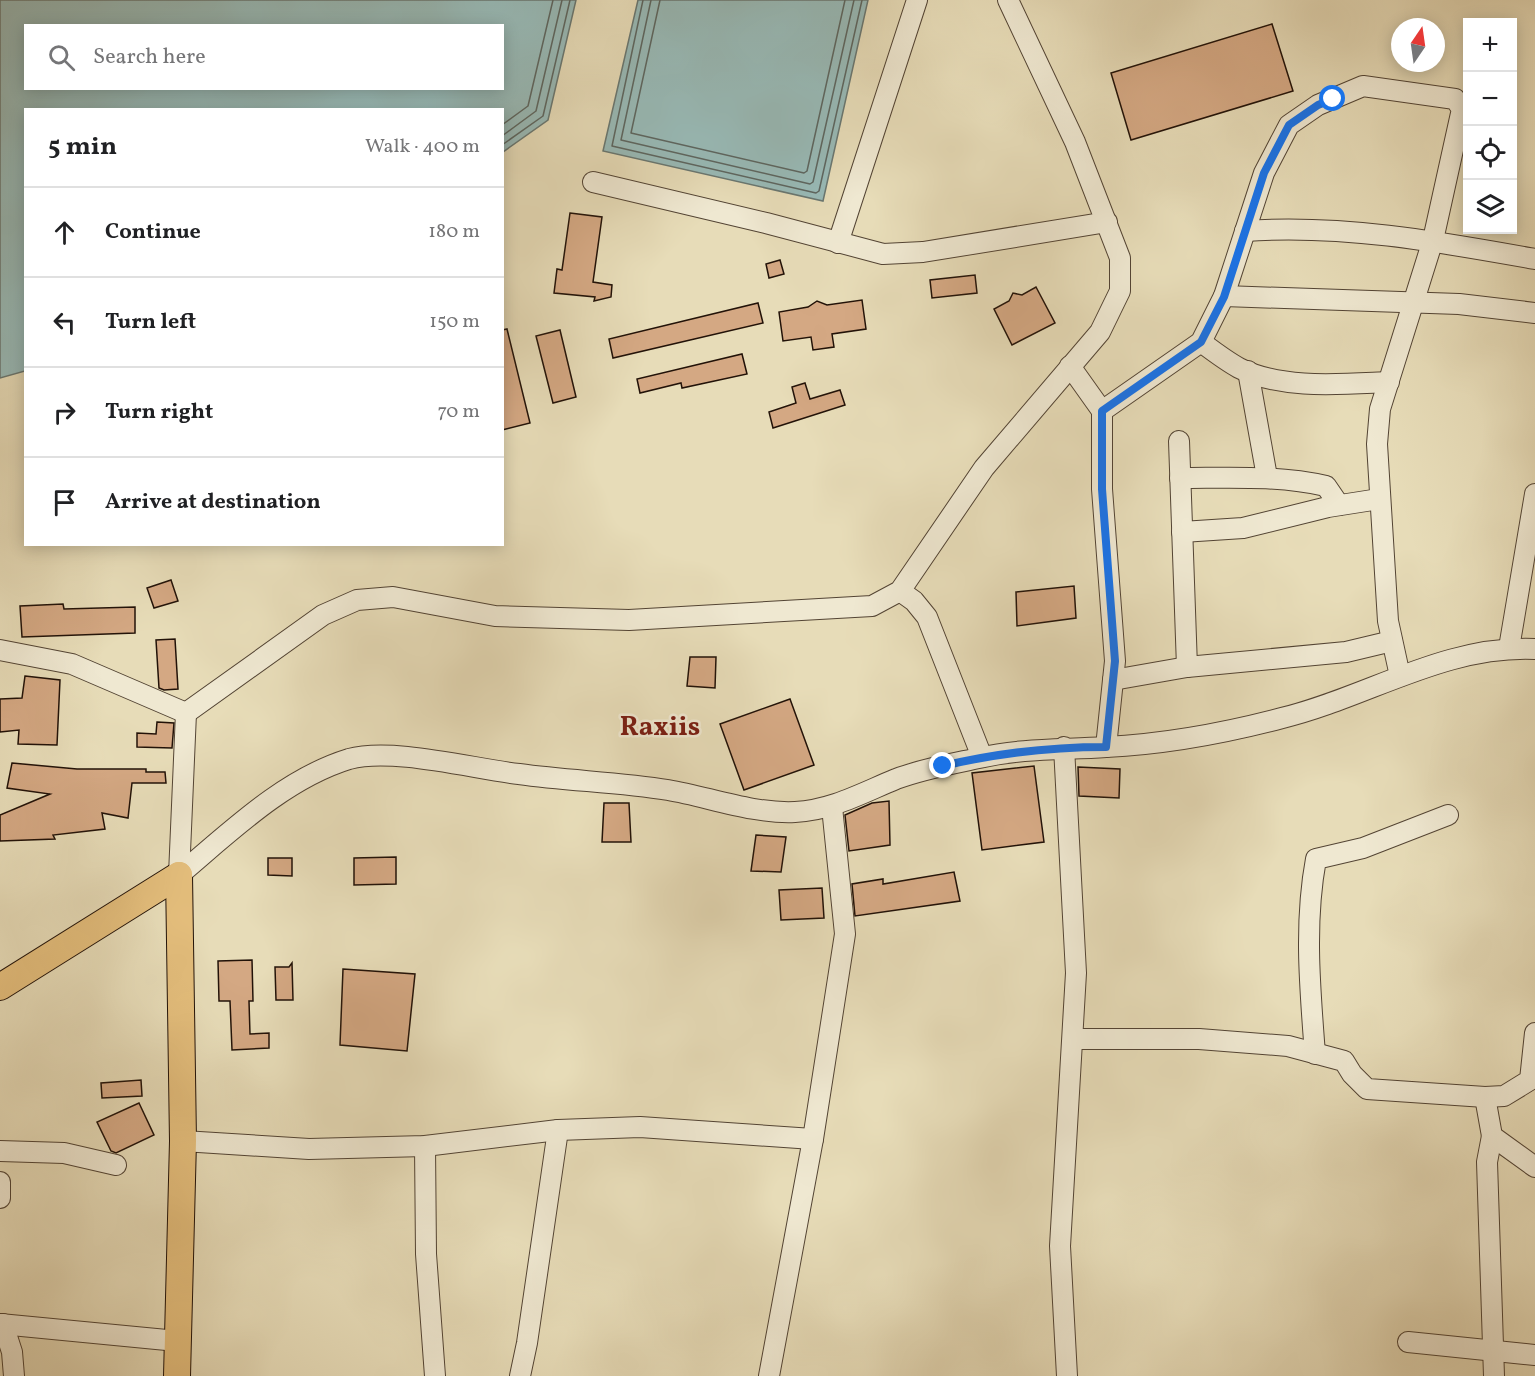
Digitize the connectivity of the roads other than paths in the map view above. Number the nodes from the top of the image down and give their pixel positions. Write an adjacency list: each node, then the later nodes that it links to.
1 (917, 0): 7 (street)
2 (1008, 0): 4 (street)
3 (593, 182): 7 (street)
4 (1107, 222): 7 (street); 13 (street)
5 (1245, 231): 6 (street); 6 (street); 9 (street)
6 (1433, 240): 8 (street); 10 (street)
7 (838, 243)
8 (1535, 259)
9 (1224, 297): 10 (street); 12 (street)
10 (1414, 303): 11 (street); 15 (street)
11 (1535, 313)
12 (1201, 342): 14 (street); 16 (street)
13 (1070, 366): 16 (street); 24 (street)
14 (1248, 371): 15 (street); 18 (street)
15 (1389, 382): 21 (street)
16 (1102, 411): 31 (street)
17 (1179, 441): 19 (street)
18 (1267, 477): 19 (street); 22 (street)
19 (1180, 478): 23 (street)
20 (1535, 494): 26 (street)
21 (1380, 500): 22 (street); 25 (street)
22 (1339, 505): 23 (street)
23 (1182, 532): 29 (street)
24 (900, 591): 32 (street); 35 (street)
25 (1392, 641): 29 (street); 30 (street)
26 (1509, 648): 27 (street); 30 (street)
27 (1535, 649)
28 (0, 650): 32 (street)
29 (1187, 667): 31 (street)
30 (1400, 676): 34 (street)
31 (1113, 680): 34 (street)
32 (186, 713): 38 (street)
33 (1064, 747): 34 (street); 35 (street); 41 (street)
34 (1106, 747)
35 (982, 757): 36 (street)
36 (832, 807): 38 (street); 46 (street)
37 (1449, 815): 42 (street)
38 (179, 875): 39 (main road); 47 (main road)
39 (0, 987)
40 (1535, 1033): 43 (street)
41 (1074, 1039): 42 (street); 64 (street)
42 (1315, 1054): 43 (street)
43 (1485, 1097): 45 (street)
44 (558, 1130): 46 (street); 48 (street); 62 (street)
45 (1492, 1136): 51 (street); 57 (street)
46 (813, 1139): 63 (street)
47 (183, 1141): 48 (street); 55 (main road)
48 (425, 1146): 61 (street)
49 (0, 1151): 50 (street)
50 (116, 1165)
51 (1535, 1167)
52 (0, 1182): 53 (street)
53 (0, 1198)
54 (2, 1324): 55 (street); 59 (street)
55 (177, 1341): 60 (main road)
56 (1408, 1342): 57 (street)
57 (1493, 1350): 58 (street); 65 (street)
58 (1535, 1355)
59 (14, 1376)
60 (177, 1376)
61 (435, 1376)
62 (520, 1376)
63 (769, 1376)
64 (1067, 1376)
65 (1494, 1376)

